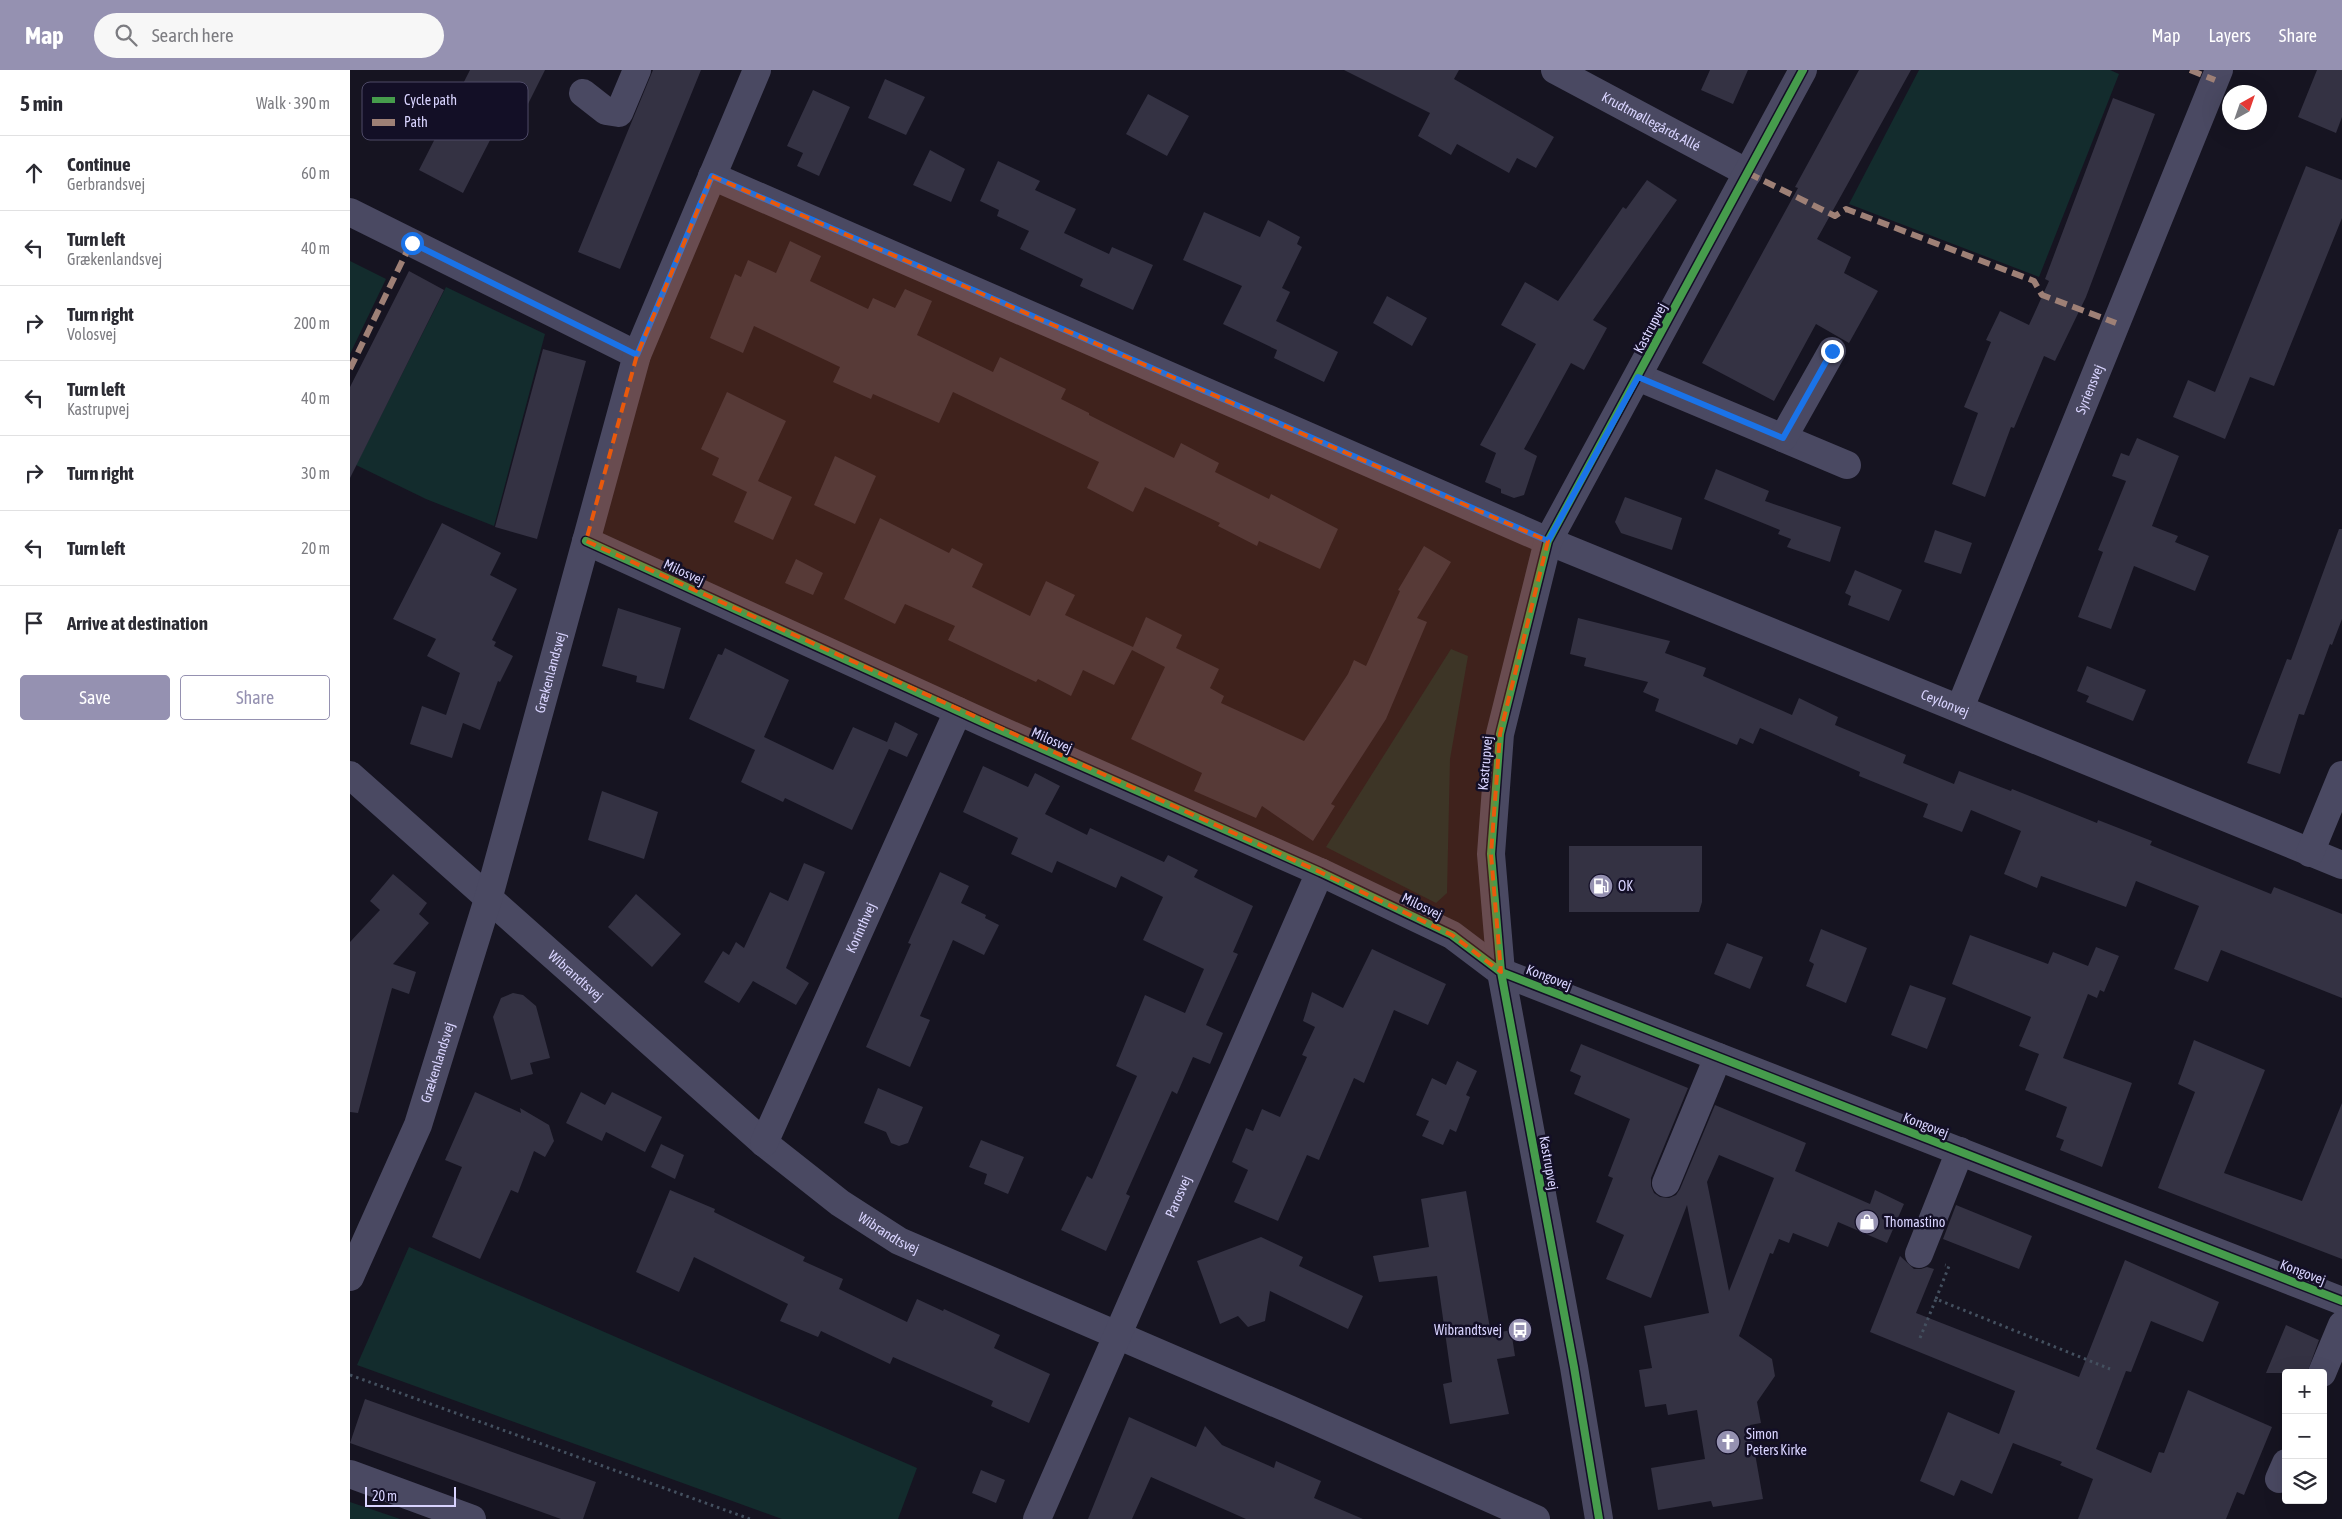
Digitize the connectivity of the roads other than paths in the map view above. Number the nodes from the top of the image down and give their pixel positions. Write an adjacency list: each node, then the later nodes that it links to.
1 (637, 70): 6 (street)
2 (756, 70): 8 (street, Grækenlandsvej)
3 (1555, 70): 7 (street, Krudtmøllegårds Allé)
4 (1803, 70): 7 (street, Kastrupvej)
5 (2219, 70): 17 (street, Syriensvej)
6 (583, 93)
7 (1748, 173): 12 (street, Kastrupvej)
8 (712, 176): 11 (street, Grækenlandsvej); 16 (street, Ceylonvej)
9 (350, 212): 11 (street)
10 (1832, 351): 13 (street)
11 (637, 355): 15 (street, Grækenlandsvej)
12 (1638, 377): 13 (street); 16 (street, Kastrupvej)
13 (1783, 438): 14 (street)
14 (1846, 465)
15 (586, 541): 18 (street, Milosvej); 24 (street, Grækenlandsvej)
16 (1548, 541): 17 (street, Ceylonvej); 25 (street, Kastrupvej)
17 (1960, 708): 21 (street, Ceylonvej)
18 (958, 711): 23 (street, Milosvej); 27 (street, Korinthvej)
19 (350, 775): 24 (street, Wibrandtsvej)
20 (2342, 775): 21 (street)
21 (2310, 853): 22 (street, Ceylonvej)
22 (2342, 865)
23 (1320, 872): 25 (street, Milosvej); 33 (street, Parosvej)
24 (489, 896): 27 (street, Wibrandtsvej); 31 (street, Grækenlandsvej)
25 (1501, 972): 26 (street, Kongovej); 39 (street, Kastrupvej)
26 (1718, 1057): 28 (street, Kongovej); 29 (street)
27 (764, 1143): 33 (street, Wibrandtsvej)
28 (1960, 1151): 30 (street); 32 (street, Kongovej)
29 (1666, 1183)
30 (1918, 1254)
31 (350, 1277)
32 (2341, 1302): 34 (street)
33 (1118, 1335): 37 (street, Parosvej); 38 (street, Wibrandtsvej)
34 (2323, 1369)
35 (350, 1474): 36 (street)
36 (472, 1519)
37 (1037, 1519)
38 (1536, 1519)
39 (1600, 1519)

